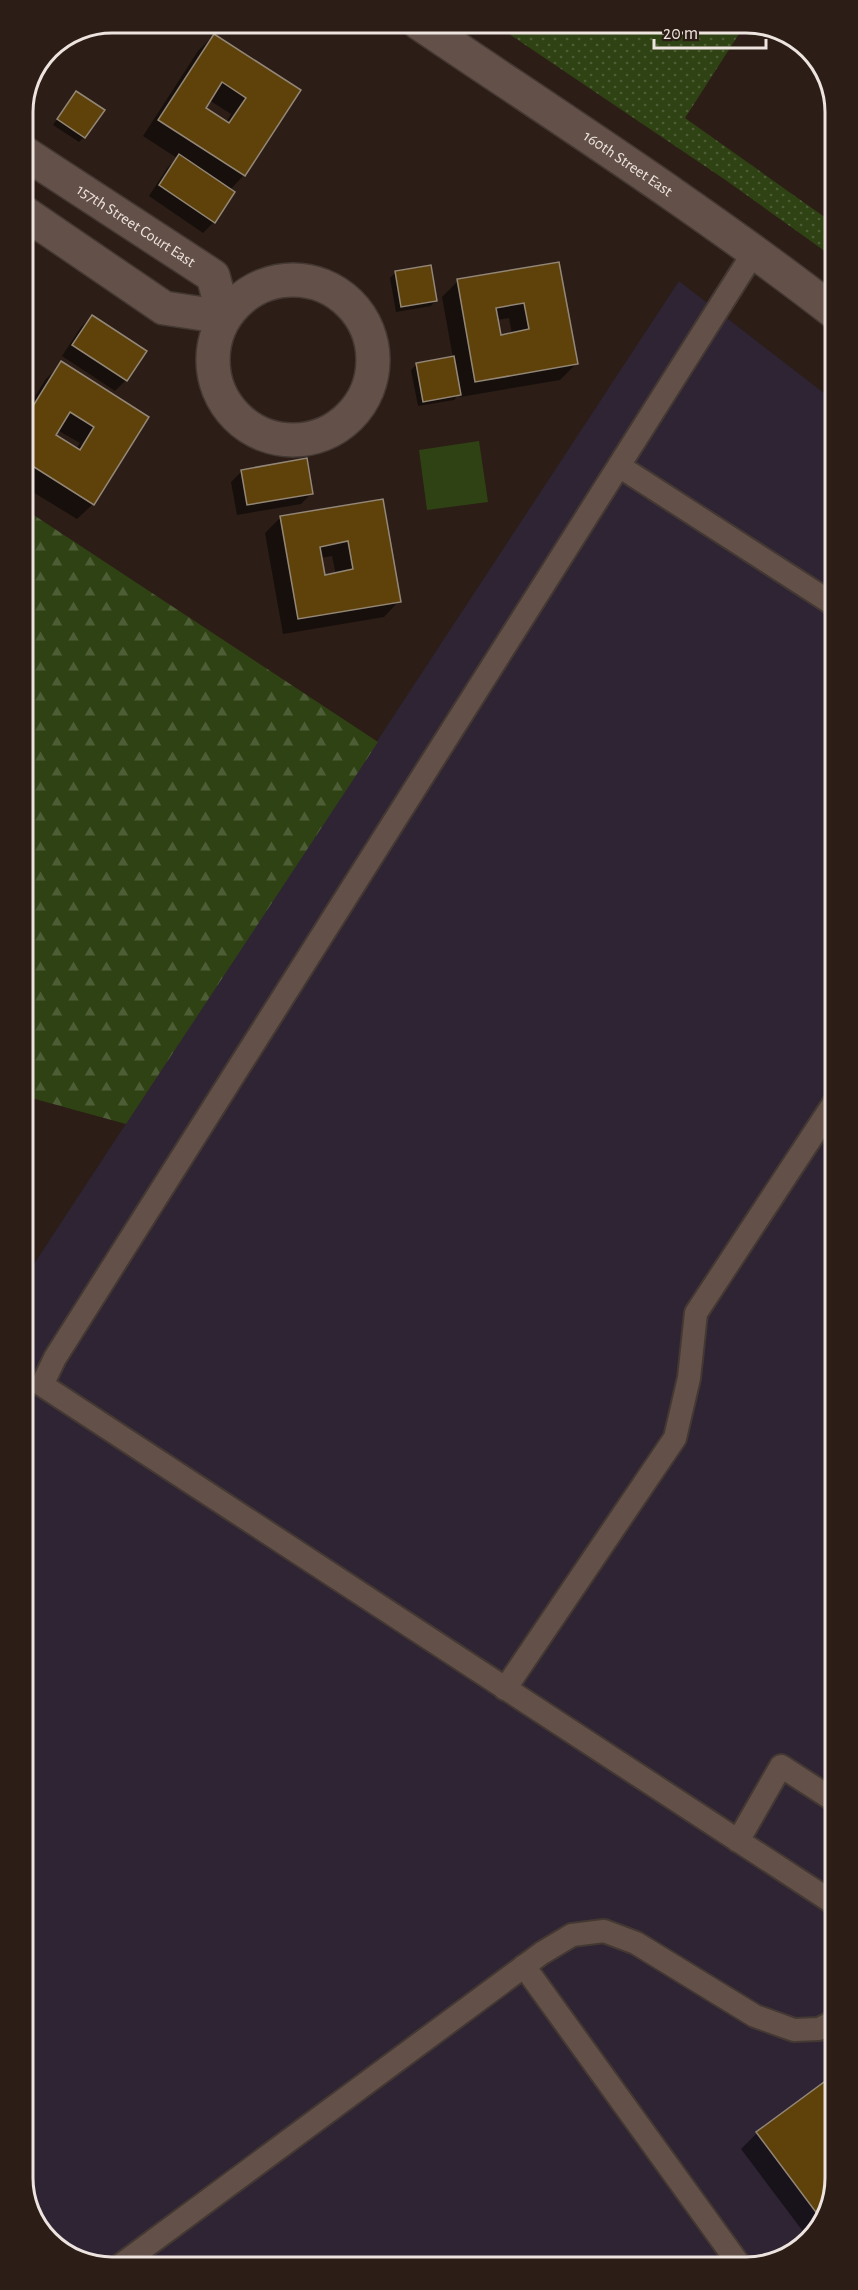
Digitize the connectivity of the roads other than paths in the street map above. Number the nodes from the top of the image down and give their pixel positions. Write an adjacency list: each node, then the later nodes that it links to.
1 (434, 33): 4 (street, 160th Street East)
2 (33, 159): 6 (street, 157th Street Court East)
3 (33, 219): 6 (street)
4 (754, 252): 5 (street, 160th Street East); 7 (lane)
5 (825, 305)
6 (224, 317): 6 (street)
7 (619, 466): 8 (lane); 10 (lane)
8 (825, 599)
9 (825, 1117): 10 (lane)
10 (505, 1689): 12 (lane)
11 (825, 1795): 12 (lane)
12 (738, 1841): 13 (lane)
13 (825, 1898)
14 (524, 1966): 15 (lane); 16 (lane); 17 (lane)
15 (825, 2026)
16 (131, 2257)
17 (733, 2257)

